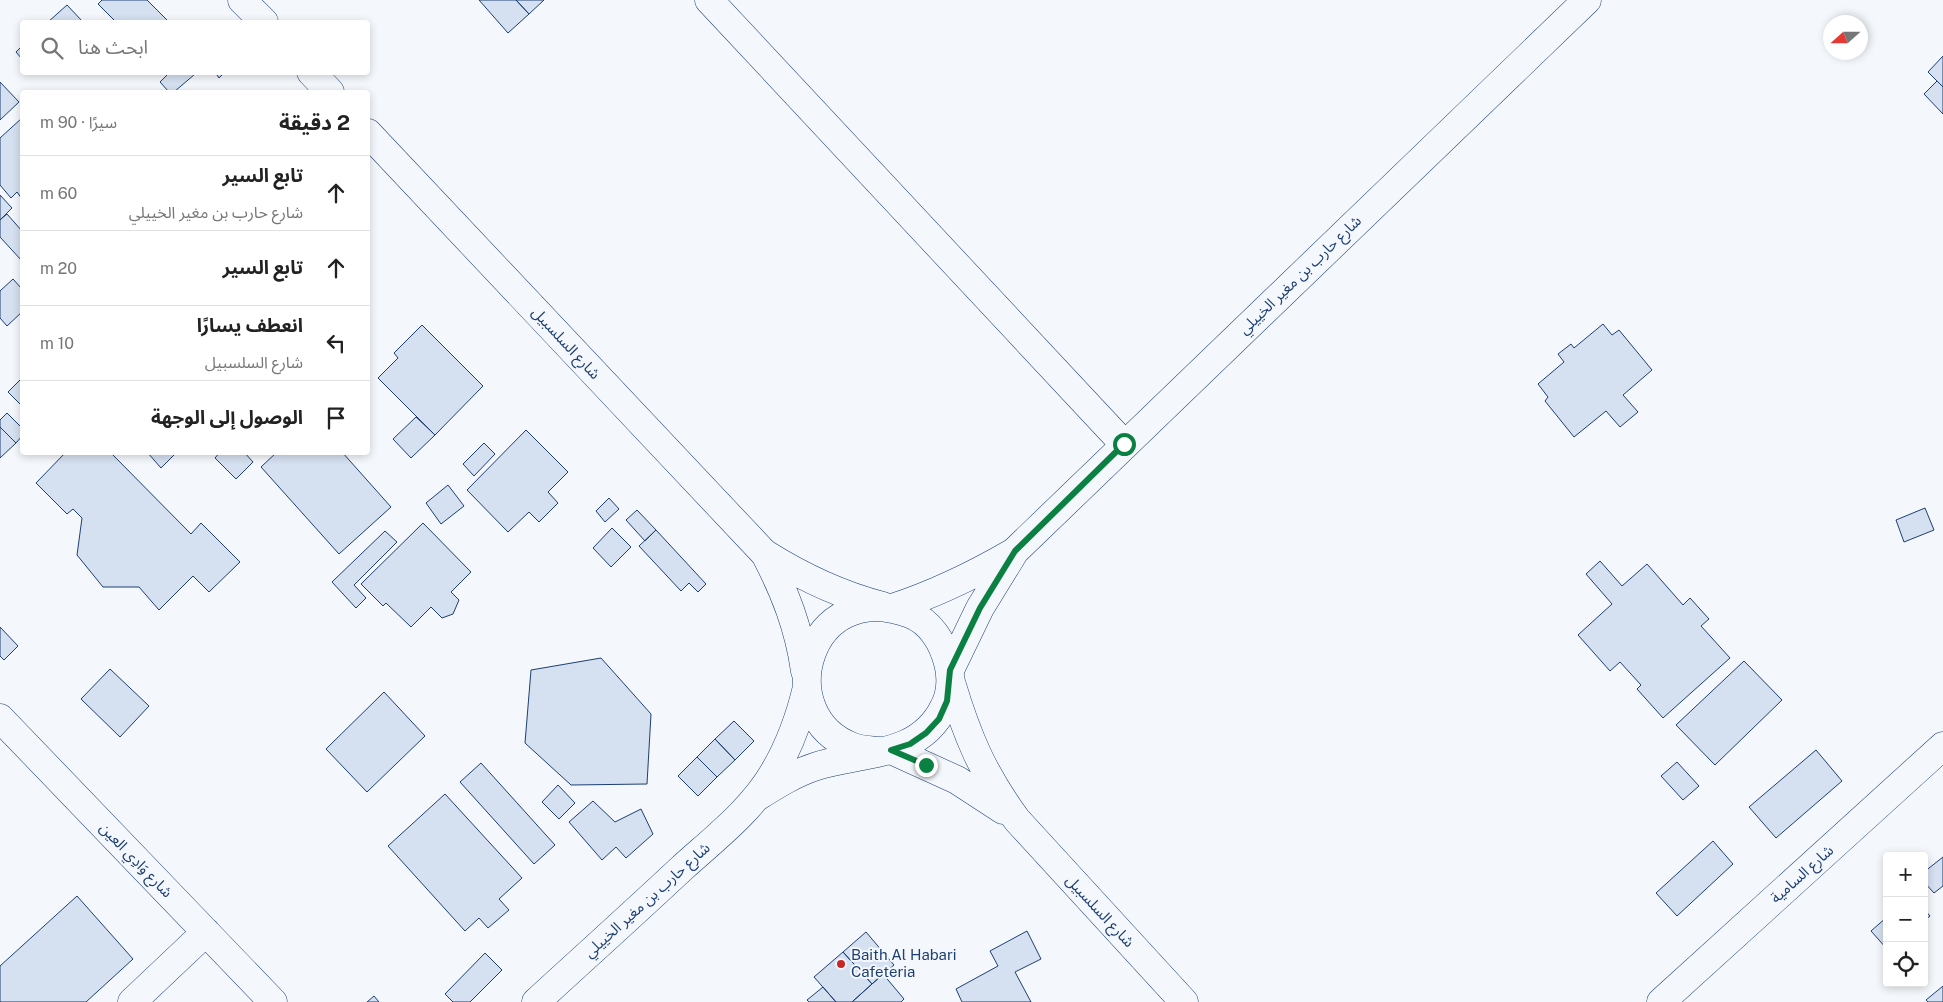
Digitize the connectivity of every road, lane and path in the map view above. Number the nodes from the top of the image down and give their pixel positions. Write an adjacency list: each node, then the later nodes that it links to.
1 (242, 0): 4 (street)
2 (709, 0): 8 (street)
3 (1587, 0): 8 (street, شارع حارب بن مغير الخييلي)
4 (262, 20)
5 (314, 75): 6 (street)
6 (328, 90)
7 (370, 134): 10 (street, شارع السلسبيل)
8 (1124, 444): 9 (street, شارع حارب بن مغير الخييلي)
9 (1015, 551): 11 (street, شارع حارب بن مغير الخييلي); 12 (street, شارع حارب بن مغير الخييلي)
10 (764, 553): 11 (street, شارع السلسبيل); 13 (street, شارع السلسبيل)
11 (888, 607): 12 (street); 13 (street)
12 (950, 676): 16 (street); 18 (street, شارع السلسبيل)
13 (806, 682): 16 (street); 17 (street, شارع حارب بن مغير الخييلي)
14 (0, 718): 19 (street, شارع وَادِي العين)
15 (1943, 746): 24 (street, شارع السامية)
16 (885, 751): 17 (street, شارع حارب بن مغير الخييلي); 18 (street, شارع السلسبيل)
17 (757, 797): 22 (street, شارع حارب بن مغير الخييلي)
18 (1016, 820): 23 (street, شارع السلسبيل)
19 (206, 932): 20 (street); 21 (street, شارع وَادِي العين)
20 (132, 1002)
21 (273, 1002)
22 (536, 1002)
23 (1184, 1002)
24 (1661, 1002)

